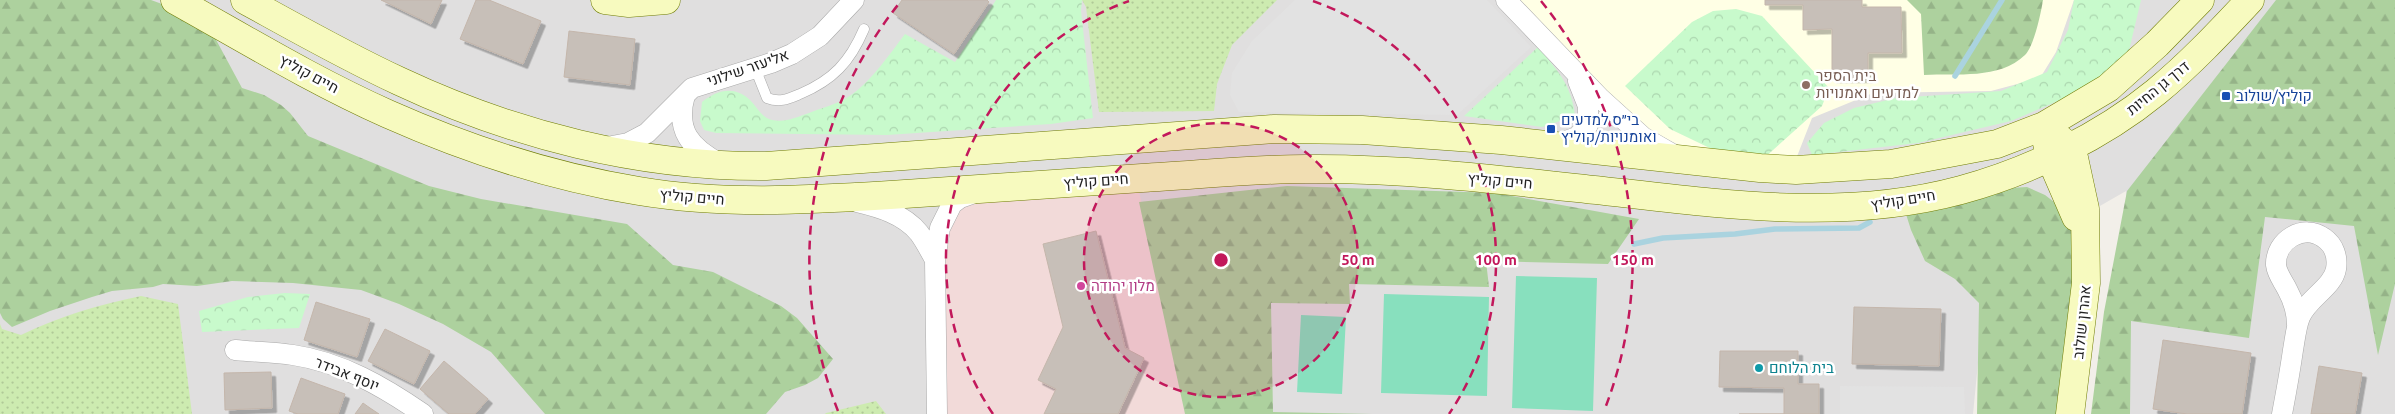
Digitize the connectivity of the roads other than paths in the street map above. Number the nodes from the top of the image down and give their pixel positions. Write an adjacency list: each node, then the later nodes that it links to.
1 (175, 0): 23 (main road, חיים קוליץ)
2 (245, 0): 16 (main road)
3 (605, 0): 4 (main road)
4 (666, 0)
5 (854, 0): 10 (street, אליעזר שילוני)
6 (1506, 0): 11 (street)
7 (2200, 0): 13 (main road)
8 (2250, 0): 14 (main road, דרך גן החיות)
9 (864, 29): 10 (lane)
10 (755, 68): 12 (street, אליעזר שילוני)
11 (1573, 70): 15 (street); 18 (street)
12 (685, 95): 16 (street, אליעזר שילוני); 19 (street)
13 (2044, 126): 17 (main road, אהרון שולוב); 18 (main road)
14 (2105, 128): 17 (main road, דרך גן החיות); 22 (main road)
15 (1545, 146): 18 (main road); 19 (main road)
16 (600, 149): 19 (main road)
17 (2060, 152): 20 (main road, חיים קוליץ); 22 (main road, אהרון שולוב)
18 (1688, 161)
19 (725, 166)
20 (2005, 176): 21 (main road, חיים קוליץ); 22 (main road)
21 (993, 188): 23 (main road, חיים קוליץ); 24 (street)
22 (2075, 194): 29 (main road, אהרון שולוב)
23 (838, 198): 24 (street)
24 (935, 260): 28 (street)
25 (2297, 325): 30 (street)
26 (235, 350): 27 (street, יוסף אבידר)
27 (423, 414)
28 (937, 414)
29 (2070, 414)
30 (2282, 414)

